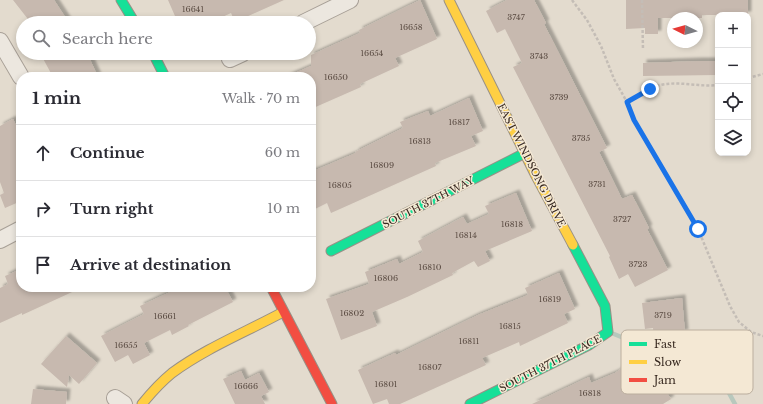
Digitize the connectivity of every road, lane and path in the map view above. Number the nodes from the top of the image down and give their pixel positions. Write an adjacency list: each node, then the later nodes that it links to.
1 (121, 0): 6 (street)
2 (350, 0): 7 (street)
3 (449, 0): 17 (street, EAST WINDSONG DRIVE)
4 (572, 0): 16 (path)
5 (642, 0): 9 (path)
6 (131, 16)
7 (316, 17)
8 (0, 42): 11 (street)
9 (643, 50)
10 (156, 60): 12 (street)
11 (18, 72)
12 (162, 72)
13 (763, 74): 14 (path)
14 (751, 77)
15 (715, 85): 16 (path)
16 (627, 102): 23 (path)
17 (525, 153): 20 (street, SOUTH 37TH WAY); 24 (street, EAST WINDSONG DRIVE)
18 (16, 232): 19 (street)
19 (0, 240)
20 (331, 251)
21 (273, 292): 22 (street)
22 (283, 312): 27 (street); 28 (street)
23 (749, 330)
24 (608, 332): 29 (street, SOUTH 37TH PLACE)
25 (753, 332): 26 (path)
26 (763, 336)
27 (142, 404)
28 (332, 404)
29 (470, 404)

